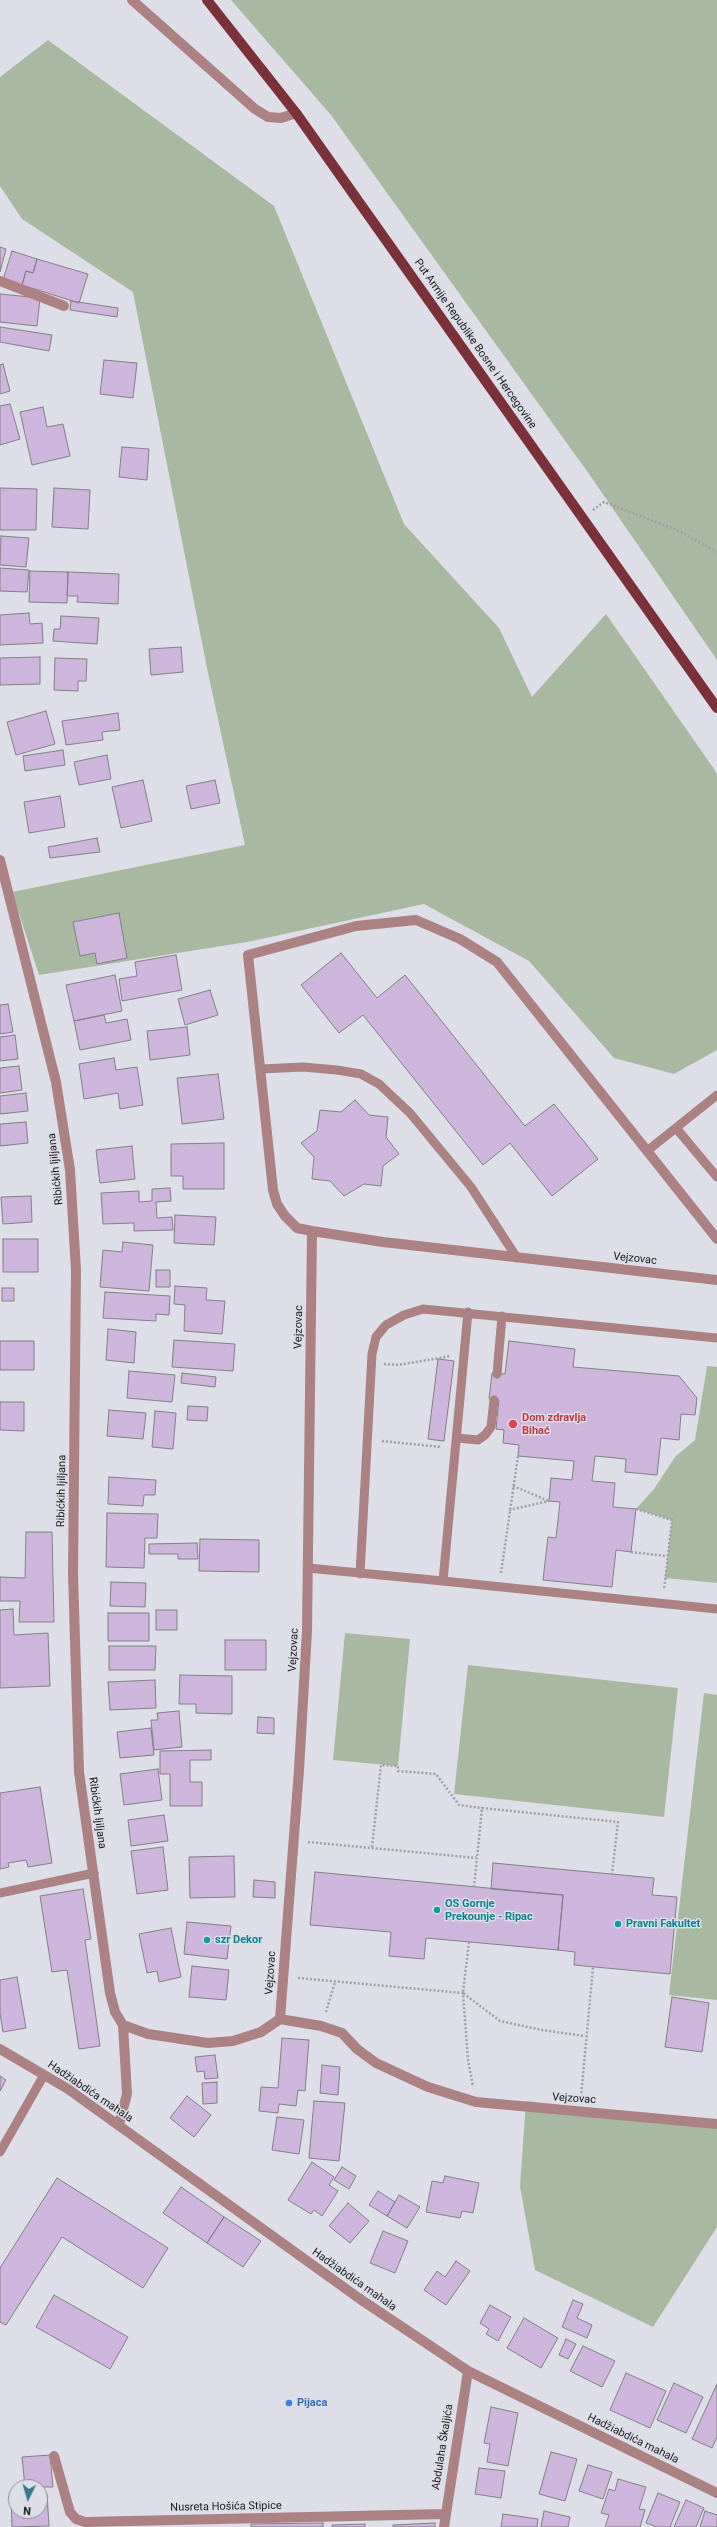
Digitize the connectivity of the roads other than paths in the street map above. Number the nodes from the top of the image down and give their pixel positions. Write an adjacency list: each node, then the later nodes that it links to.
1 (132, 0): 3 (street)
2 (207, 0): 3 (main road, Put Armije Republike Bosne i Hercegovine)
3 (296, 113): 6 (main road, Put Armije Republike Bosne i Hercegovine)
4 (0, 281): 5 (street)
5 (64, 306)
6 (717, 708)
7 (0, 860): 27 (street, Ribićkih ljiljana)
8 (261, 1069): 11 (street); 13 (street); 15 (lane)
9 (717, 1095): 10 (lane)
10 (676, 1128): 11 (lane); 12 (lane)
11 (648, 1152): 14 (street)
12 (717, 1176)
13 (312, 1231): 15 (street, Vejzovac); 23 (street, Vejzovac)
14 (717, 1239)
15 (516, 1258): 16 (street, Vejzovac)
16 (717, 1280)
17 (468, 1312): 18 (lane); 22 (lane); 24 (lane)
18 (502, 1316): 19 (lane); 20 (lane)
19 (717, 1338)
20 (497, 1374)
21 (494, 1400): 22 (lane)
22 (457, 1438): 25 (lane)
23 (308, 1568): 24 (lane); 29 (street, Vejzovac)
24 (360, 1574): 25 (lane)
25 (443, 1582): 26 (lane)
26 (717, 1609)
27 (94, 1873): 28 (lane); 30 (street, Ribićkih ljiljana)
28 (0, 1893)
29 (280, 2019): 30 (street); 34 (street, Vejzovac)
30 (123, 2025): 33 (street, Ribićkih ljiljana)
31 (0, 2049): 32 (street, Hadžiabdića mahala)
32 (44, 2075): 33 (street, Hadžiabdića mahala); 35 (lane)
33 (118, 2124): 36 (street, Hadžiabdića mahala)
34 (717, 2124)
35 (0, 2152)
36 (468, 2371): 38 (street, Hadžiabdića mahala); 39 (street, Abdulaha Škaljića)
37 (54, 2456): 39 (street, Nusreta Hošića Stipice)
38 (717, 2493)
39 (444, 2514): 40 (street, Abdulaha Škaljića)
40 (444, 2527)

